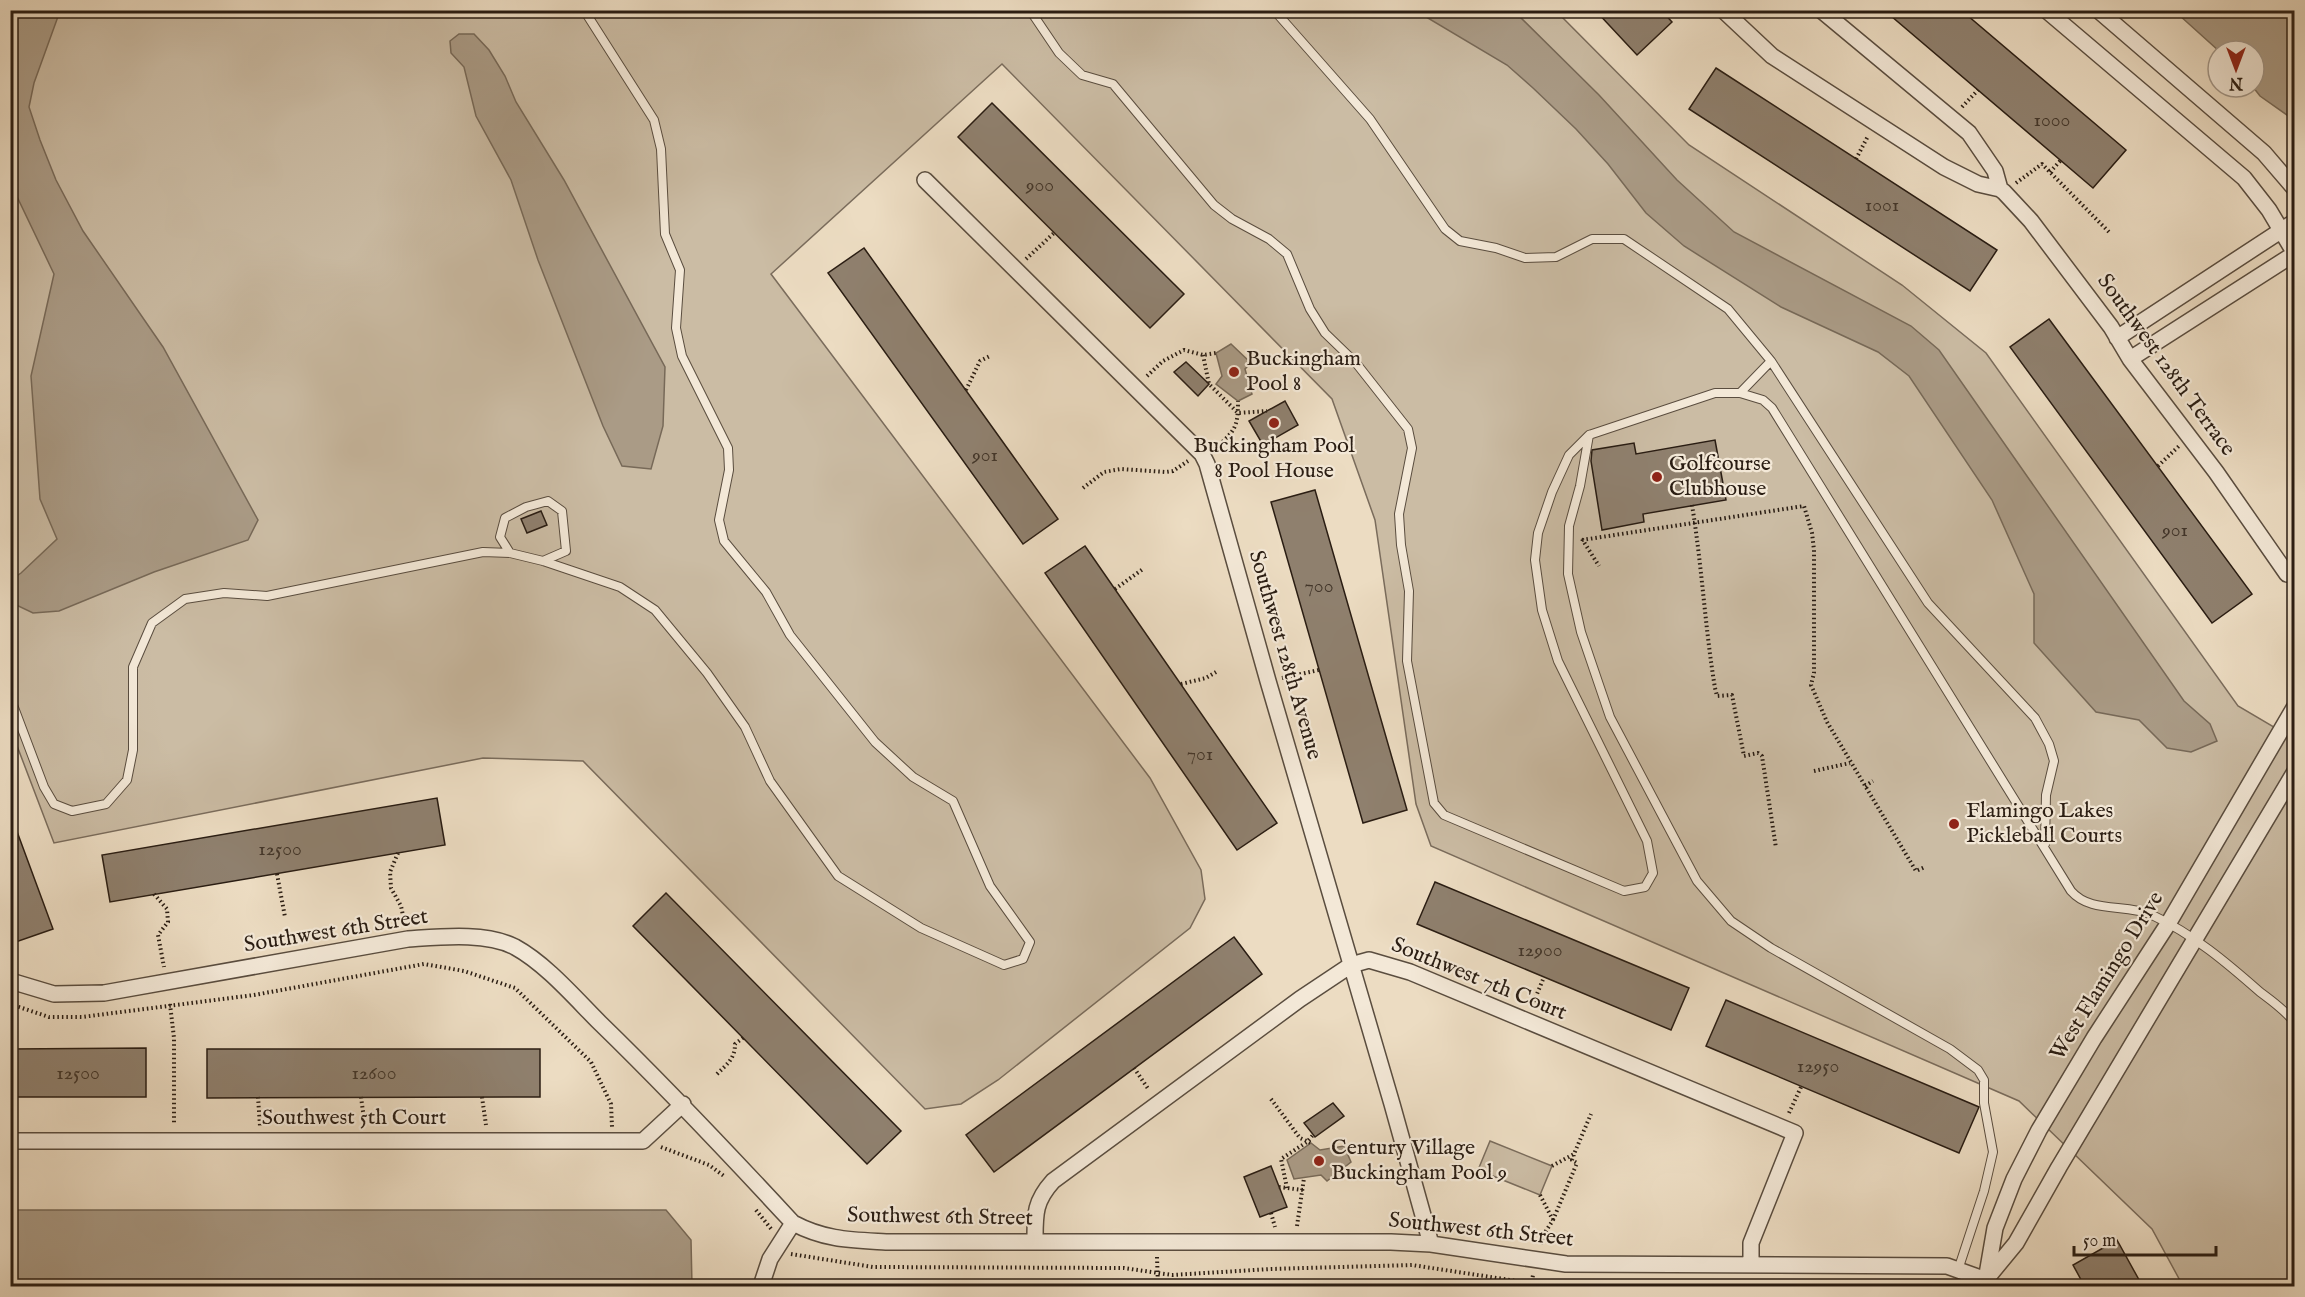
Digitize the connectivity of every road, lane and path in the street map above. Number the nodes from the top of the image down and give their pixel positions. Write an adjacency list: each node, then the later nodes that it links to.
1 (584, 10): 44 (lane)
2 (1030, 10): 34 (lane)
3 (1274, 10): 27 (lane)
4 (1723, 10): 10 (street)
5 (1821, 10): 9 (street, Southwest 128th Terrace)
6 (2046, 10): 17 (street)
7 (2098, 10): 15 (street)
8 (1978, 90): 9 (path)
9 (1951, 118): 16 (street, Southwest 128th Terrace)
10 (1874, 122): 11 (path); 16 (street)
11 (1857, 159)
12 (2061, 160): 13 (path)
13 (2050, 172): 16 (path); 19 (path)
14 (925, 180): 21 (street, Southwest 128th Avenue)
15 (2295, 188)
16 (2002, 191): 22 (street, Southwest 128th Terrace)
17 (2289, 226): 20 (street); 22 (street)
18 (1053, 232): 21 (path)
19 (2109, 232)
20 (2295, 253): 26 (street)
21 (1016, 268): 28 (street, Southwest 128th Avenue)
22 (2117, 338): 26 (street, Southwest 128th Terrace)
23 (1216, 353): 24 (path)
24 (1203, 355): 28 (path); 33 (path)
25 (990, 356): 29 (path)
26 (2130, 359): 35 (street, Southwest 128th Terrace)
27 (1771, 361): 30 (lane); 60 (lane)
28 (1134, 386): 36 (street, Southwest 128th Avenue)
29 (966, 390)
30 (1740, 393): 34 (lane); 60 (lane)
31 (1238, 401): 33 (path)
32 (1267, 411): 33 (path)
33 (1238, 413): 36 (path)
34 (1589, 435): 40 (lane)
35 (2190, 436): 37 (path); 47 (street, Southwest 128th Terrace)
36 (1202, 454): 38 (path); 51 (street, Southwest 128th Avenue)
37 (2158, 466)
38 (1083, 488)
39 (1692, 505): 41 (path)
40 (1572, 516): 42 (path); 112 (lane)
41 (1695, 522): 42 (path); 55 (path); 61 (path)
42 (1582, 540): 45 (path)
43 (510, 553): 44 (lane); 44 (lane); 53 (lane)
44 (543, 561)
45 (1599, 566)
46 (1143, 569): 48 (path)
47 (2287, 574)
48 (1115, 589)
49 (1319, 670): 51 (path)
50 (1216, 672): 52 (path)
51 (1268, 681): 71 (street, Southwest 128th Avenue)
52 (1181, 684)
53 (10, 697)
54 (2295, 708): 67 (street, West Flamingo Drive)
55 (1850, 763): 56 (path); 59 (path)
56 (1814, 771)
57 (2295, 773): 69 (street)
58 (1873, 781): 59 (path)
59 (1865, 786): 63 (path)
60 (2045, 845): 67 (lane)
61 (1776, 848)
62 (398, 853): 68 (path)
63 (1925, 867)
64 (277, 874): 66 (path)
65 (154, 894): 74 (path)
66 (285, 917)
67 (2169, 924): 69 (lane); 113 (street, West Flamingo Drive)
68 (408, 939): 70 (path); 74 (street, Southwest 6th Street); 87 (street, Southwest 6th Street)
69 (2195, 940): 77 (lane); 113 (street)
70 (412, 966): 76 (path); 93 (path)
71 (1351, 966): 78 (street, Southwest 7th Court); 88 (street, Southwest 7th Court); 109 (street, Southwest 128th Avenue)
72 (1544, 977): 78 (path)
73 (12, 981): 74 (street, Southwest 6th Street)
74 (167, 982): 76 (path)
75 (10, 1004): 76 (path)
76 (170, 1005): 95 (path)
77 (2293, 1019)
78 (1527, 1022): 90 (street, Southwest 7th Court)
79 (744, 1038): 81 (path)
80 (1134, 1068): 88 (path)
81 (717, 1074)
82 (1801, 1087): 90 (path)
83 (258, 1097): 96 (path)
84 (361, 1097): 97 (path)
85 (482, 1097): 92 (path)
86 (1271, 1099): 98 (path)
87 (683, 1104): 93 (street, Southwest 5th Court); 106 (street, Southwest 6th Street)
88 (1159, 1104): 108 (street, Southwest 7th Court)
89 (1591, 1114): 99 (path)
90 (1782, 1128): 111 (street)
91 (1313, 1135): 98 (path)
92 (487, 1140): 93 (street, Southwest 5th Court); 97 (street, Southwest 5th Court)
93 (613, 1140)
94 (10, 1141): 95 (street, Southwest 5th Court)
95 (175, 1141): 96 (street, Southwest 5th Court)
96 (260, 1141): 97 (street, Southwest 5th Court)
97 (374, 1141)
98 (1309, 1142): 102 (path)
99 (1574, 1154): 100 (path); 105 (path)
100 (1552, 1166)
101 (1279, 1186): 102 (path)
102 (1287, 1188): 103 (path)
103 (1303, 1190)
104 (1540, 1195): 105 (path)
105 (1553, 1220): 110 (path)
106 (793, 1223): 108 (street, Southwest 6th Street); 114 (street)
107 (1156, 1241): 108 (street, Southwest 6th Street); 109 (street, Southwest 6th Street); 115 (path)
108 (1035, 1242)
109 (1431, 1244): 110 (street, Southwest 6th Street)
110 (1536, 1259): 111 (street, Southwest 6th Street); 116 (path)
111 (1751, 1264): 112 (street, Southwest 6th Street)
112 (1958, 1270): 113 (street, Southwest 6th Street)
113 (1985, 1283)
114 (761, 1287)
115 (1158, 1287)
116 (1532, 1287)

